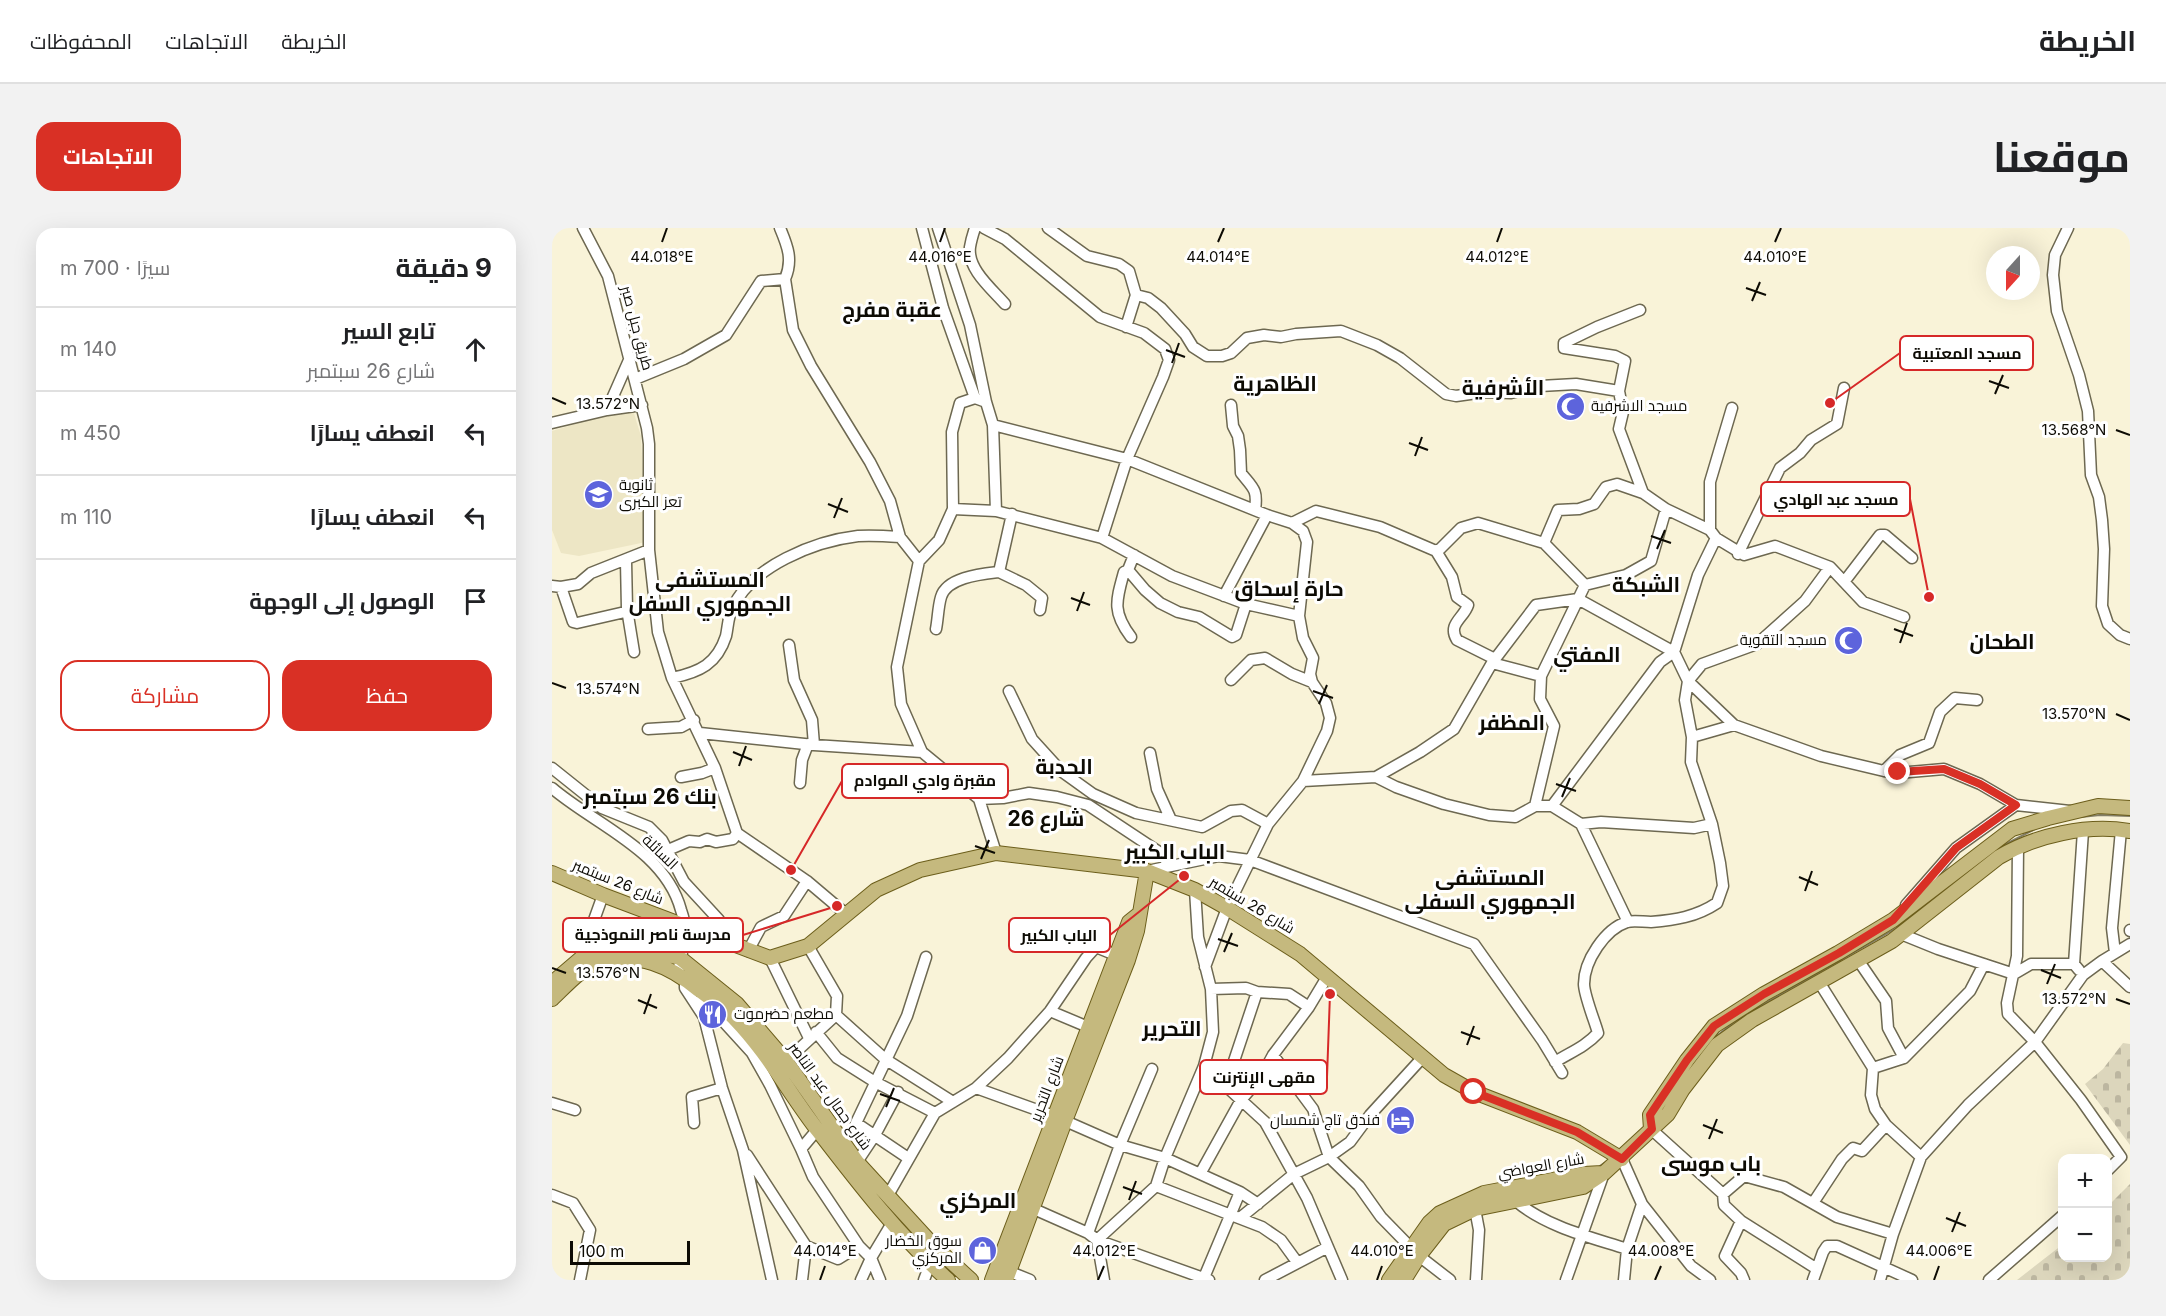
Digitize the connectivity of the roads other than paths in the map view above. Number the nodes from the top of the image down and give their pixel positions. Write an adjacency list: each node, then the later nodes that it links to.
1 (583, 228): 14 (street, طريق جبل صبر)
2 (780, 228): 9 (street)
3 (922, 228): 18 (street)
4 (938, 228): 18 (street)
5 (975, 228): 11 (street)
6 (984, 228): 13 (street)
7 (1048, 228): 10 (street)
8 (2068, 228): 60 (street)
9 (785, 279): 15 (street); 35 (street)
10 (1136, 295): 13 (street); 17 (street)
11 (1005, 304)
12 (1640, 310): 17 (street)
13 (1126, 327): 25 (street)
14 (629, 360): 15 (street, طريق جبل صبر); 22 (street)
15 (635, 379): 19 (street, طريق جبل صبر)
16 (1844, 387): 40 (street)
17 (1619, 391): 26 (street)
18 (980, 400): 24 (street); 27 (street)
19 (642, 405): 22 (street); 38 (street, طريق جبل صبر)
20 (1231, 405): 29 (street)
21 (1732, 408): 34 (street)
22 (607, 410): 23 (street)
23 (552, 423)
24 (993, 425): 25 (street); 30 (street)
25 (1127, 459): 29 (street); 36 (street)
26 (1643, 493): 28 (street); 37 (street)
27 (953, 509): 30 (street); 44 (street)
28 (1666, 509): 34 (street); 49 (street)
29 (1255, 510): 32 (street)
30 (996, 511): 31 (street)
31 (1012, 514): 36 (street); 47 (street)
32 (1267, 515): 33 (street); 51 (street)
33 (1292, 523): 39 (street); 56 (street)
34 (1713, 534): 40 (street); 63 (street)
35 (900, 537): 44 (street); 66 (street)
36 (1102, 537): 41 (street)
37 (1544, 543): 39 (street); 49 (street)
38 (649, 550): 43 (street); 66 (street, طريق جبل صبر)
39 (1436, 551): 64 (street)
40 (1738, 554): 45 (street)
41 (1134, 555): 46 (street); 51 (street)
42 (1912, 558): 48 (street)
43 (626, 561): 50 (street); 54 (street)
44 (919, 561): 78 (street)
45 (1830, 567): 48 (street); 68 (street)
46 (1128, 570): 53 (street); 59 (street)
47 (999, 572): 55 (street); 58 (street)
48 (1844, 582): 57 (street)
49 (1585, 585): 52 (street)
50 (556, 587): 54 (street)
51 (1224, 596): 53 (street)
52 (1578, 599): 63 (street); 64 (street); 65 (street)
53 (1246, 604): 56 (street)
54 (627, 609): 62 (street)
55 (1040, 610)
56 (1299, 616): 69 (street)
57 (1904, 617)
58 (936, 629)
59 (1131, 637)
60 (2130, 639)
61 (789, 645): 77 (street)
62 (634, 652)
63 (1674, 652): 68 (street); 91 (street)
64 (1494, 661): 65 (street); 84 (street)
65 (1541, 676): 90 (street)
66 (672, 678): 72 (street, طريق جبل صبر)
67 (1231, 680): 69 (street)
68 (1688, 681): 73 (street); 76 (street)
69 (1312, 682): 85 (street)
70 (1008, 691): 94 (street)
71 (1977, 700): 82 (street)
72 (694, 720): 74 (street); 75 (street, طريق جبل صبر)
73 (1734, 725): 76 (street); 82 (street)
74 (648, 729)
75 (700, 733): 77 (street); 81 (street, طريق جبل صبر)
76 (1692, 737): 96 (street)
77 (811, 745): 78 (street); 86 (street)
78 (921, 752): 88 (street)
79 (1150, 753): 94 (street)
80 (552, 768): 102 (street)
81 (715, 768): 83 (street); 100 (street, طريق جبل صبر)
82 (1884, 771): 89 (street)
83 (681, 777)
84 (1376, 777): 85 (street); 90 (street)
85 (1304, 781): 97 (street)
86 (800, 783)
87 (552, 788): 108 (street, السائلة)
88 (979, 799): 103 (street); 105 (street)
89 (2016, 805): 93 (street); 115 (street)
90 (1535, 806): 91 (street)
91 (1552, 806): 95 (street)
92 (2130, 808): 93 (main road)
93 (2075, 812): 115 (main road)
94 (1171, 820): 97 (street)
95 (1581, 824): 96 (street); 116 (street)
96 (1712, 824): 116 (street)
97 (1268, 825): 104 (street)
98 (2126, 830): 99 (main road); 123 (street)
99 (2082, 831): 101 (main road); 132 (street)
100 (737, 833): 102 (street); 109 (street)
101 (2018, 846): 118 (main road); 134 (street)
102 (668, 850): 110 (street)
103 (996, 853): 106 (main road, شارع 26 سبتمبر); 114 (main road, شارع 26 سبتمبر)
104 (1250, 860): 105 (street); 113 (street); 155 (street)
105 (1168, 867): 106 (street)
106 (1147, 871): 111 (main road, شارع 26 سبتمبر); 128 (main road, شارع التحرير)
107 (552, 873): 112 (main road, شارع 26 سبتمبر)
108 (668, 878): 110 (street); 117 (street, السائلة)
109 (807, 881): 114 (street); 122 (street)
110 (684, 882): 119 (street)
111 (1195, 890): 113 (main road, شارع 26 سبتمبر); 133 (street)
112 (603, 895): 117 (main road, شارع 26 سبتمبر); 125 (street)
113 (1227, 908): 133 (street); 136 (main road, شارع 26 سبتمبر)
114 (846, 914): 121 (main road, شارع 26 سبتمبر)
115 (1893, 920): 118 (main road); 173 (main road)
116 (1628, 922): 155 (street)
117 (686, 927): 119 (main road, شارع 26 سبتمبر); 126 (street, السائلة)
118 (1901, 934): 129 (main road); 131 (street)
119 (729, 941): 122 (main road, شارع 26 سبتمبر)
120 (2130, 944): 123 (street)
121 (808, 946): 127 (main road, شارع 26 سبتمبر); 146 (street)
122 (748, 951): 127 (main road, شارع 26 سبتمبر)
123 (2115, 952): 130 (street)
124 (926, 957): 153 (street)
125 (580, 958): 126 (main road, شارع جمال عبد الناصر); 139 (main road, شارع جمال عبد الناصر)
126 (680, 958): 137 (street, السائلة); 154 (main road, شارع جمال عبد الناصر)
127 (770, 958): 148 (street)
128 (1123, 958): 145 (street); 147 (main road, شارع التحرير); 170 (main road, شارع التحرير)
129 (1858, 960): 138 (main road); 152 (street)
130 (2102, 961): 135 (street); 140 (street)
131 (1984, 964): 134 (street); 152 (street)
132 (2074, 964): 134 (street); 135 (street)
133 (1205, 967): 141 (street)
134 (2013, 974): 149 (street)
135 (2083, 975): 149 (street)
136 (1327, 977): 144 (street); 151 (main road, شارع 26 سبتمبر)
137 (683, 978): 143 (main road, شارع جمال عبد الناصر); 162 (street); 174 (main road, شارع جمال عبد الناصر); 177 (street)
138 (1819, 982): 157 (street); 173 (main road)
139 (552, 983)
140 (2130, 987)
141 (1211, 989): 142 (street); 156 (street)
142 (1257, 992): 144 (street); 161 (street)
143 (552, 999)
144 (1309, 1007): 150 (street)
145 (1050, 1011): 147 (street); 163 (street)
146 (836, 1015): 148 (street); 153 (street)
147 (1089, 1027): 170 (main road, شارع التحرير)
148 (813, 1035): 154 (street); 160 (street)
149 (2036, 1042): 180 (street); 185 (street)
150 (1273, 1055): 165 (street); 179 (street)
151 (1423, 1058): 179 (street); 183 (main road, شارع 26 سبتمبر)
152 (1904, 1058): 157 (street)
153 (885, 1059): 160 (street); 166 (street)
154 (786, 1061): 184 (main road, شارع جمال عبد الناصر)
155 (1555, 1062): 159 (street)
156 (1204, 1066): 161 (street); 182 (street)
157 (1873, 1068): 172 (street)
158 (1152, 1069): 176 (street)
159 (1562, 1073)
160 (875, 1082): 164 (street); 175 (street)
161 (1226, 1085): 165 (street)
162 (722, 1088): 171 (street); 178 (street)
163 (976, 1088): 166 (street); 170 (street)
164 (898, 1092): 169 (street); 175 (street)
165 (1241, 1100): 187 (street); 188 (street)
166 (952, 1102): 169 (street)
167 (552, 1103): 168 (street)
168 (575, 1110)
169 (935, 1113): 181 (street)
170 (1059, 1119): 176 (street); 198 (main road, شارع التحرير)
171 (694, 1123)
172 (1886, 1125): 180 (street); 195 (street)
173 (1652, 1129): 183 (main road); 191 (street)
174 (817, 1130): 177 (street); 203 (main road, شارع جمال عبد الناصر)
175 (874, 1135): 181 (street); 184 (street)
176 (1120, 1145): 182 (street); 206 (street)
177 (801, 1149): 208 (street)
178 (743, 1150): 207 (street); 220 (street)
179 (1329, 1157): 188 (street); 211 (street)
180 (1921, 1157): 205 (street)
181 (908, 1158): 193 (street)
182 (1165, 1158): 187 (street); 189 (street)
183 (1622, 1159): 186 (main road); 197 (street)
184 (857, 1162): 193 (main road, شارع جمال عبد الناصر)
185 (2112, 1166)
186 (1604, 1173): 194 (main road, شارع العواضي); 204 (street); 211 (main road, شارع العواضي)
187 (1200, 1174): 190 (street)
188 (1294, 1174): 196 (street); 209 (street)
189 (1156, 1186): 200 (street); 206 (street)
190 (1240, 1192): 196 (street); 200 (street)
191 (1724, 1194): 195 (street); 202 (street)
192 (552, 1195): 219 (street)
193 (887, 1197): 226 (main road, شارع جمال عبد الناصر)
194 (1517, 1202): 199 (main road, شارع العواضي); 204 (street)
195 (1813, 1203): 205 (street)
196 (1258, 1204): 200 (street)
197 (1642, 1204): 210 (street); 238 (street)
198 (1027, 1206): 206 (street); 216 (main road, شارع التحرير)
199 (1474, 1209): 211 (main road, شارع العواضي); 235 (street)
200 (1235, 1217): 213 (street); 218 (street)
201 (2058, 1220): 242 (street)
202 (1741, 1221): 217 (street); 239 (street)
203 (892, 1223): 212 (street); 214 (main road, شارع جمال عبد الناصر)
204 (1582, 1234): 210 (street); 236 (street)
205 (1893, 1234): 215 (street)
206 (1093, 1236): 218 (street); 229 (street)
207 (806, 1246): 208 (street); 221 (street)
208 (859, 1246): 212 (street)
209 (1328, 1247): 213 (street); 231 (street)
210 (1627, 1249): 237 (street)
211 (1415, 1252): 232 (main road, شارع العواضي); 233 (main road, شارع العواضي); 234 (street)
212 (870, 1258): 222 (street); 223 (street)
213 (1297, 1262): 230 (street)
214 (930, 1264): 224 (street); 225 (main road, شارع جمال عبد الناصر)
215 (1884, 1268): 217 (street); 240 (street); 241 (street)
216 (1004, 1273): 227 (main road, شارع التحرير); 228 (street)
217 (1815, 1277)
218 (1205, 1279)
219 (580, 1280)
220 (772, 1280)
221 (802, 1280)
222 (861, 1280)
223 (880, 1280)
224 (924, 1280)
225 (948, 1280)
226 (971, 1280)
227 (992, 1280)
228 (1030, 1280)
229 (1104, 1280)
230 (1265, 1280)
231 (1342, 1280)
232 (1389, 1280)
233 (1404, 1280)
234 (1450, 1280)
235 (1476, 1280)
236 (1566, 1280)
237 (1624, 1280)
238 (1710, 1280)
239 (1744, 1280)
240 (1880, 1280)
241 (1912, 1280)
242 (1989, 1280)

